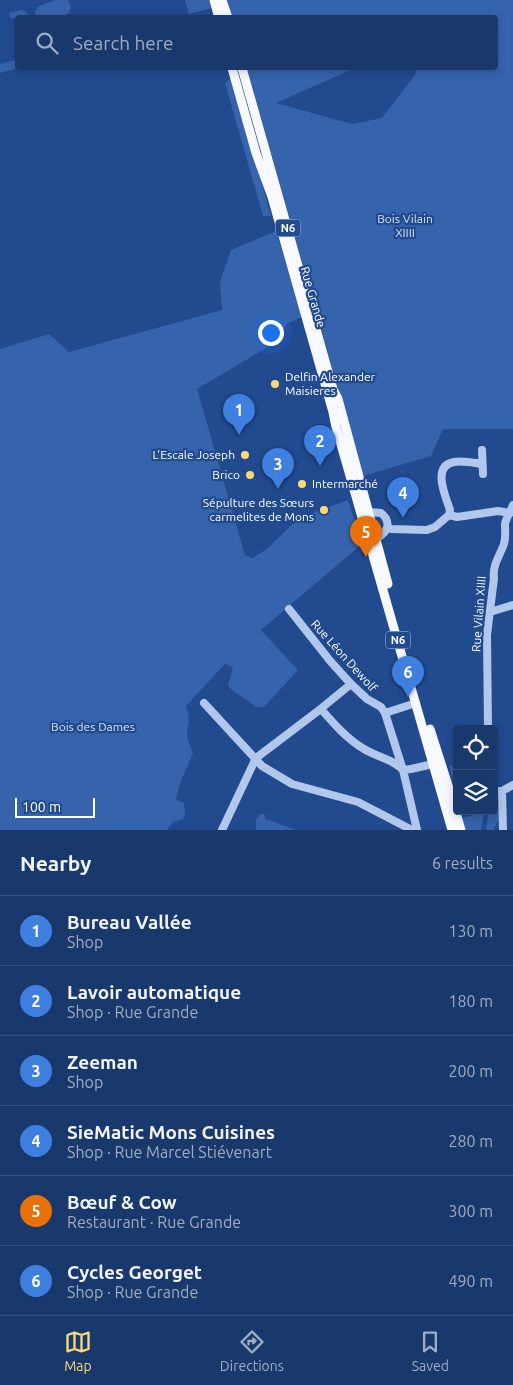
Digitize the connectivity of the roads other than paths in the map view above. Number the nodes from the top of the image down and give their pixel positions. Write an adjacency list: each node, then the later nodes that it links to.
1 (214, 0): 3 (main road)
2 (222, 0): 4 (main road)
3 (218, 15)
4 (227, 15)
5 (233, 70): 14 (main road, Rue Grande / N6)
6 (243, 70): 11 (main road, Rue Grande / N6)
7 (482, 450): 8 (street)
8 (482, 464): 9 (street); 12 (street)
9 (484, 474)
10 (512, 509): 12 (street); 18 (street, Rue Vilain XIIII)
11 (369, 512): 13 (street); 15 (main road, Rue Grande / N6)
12 (449, 515): 13 (street)
13 (388, 527): 15 (street)
14 (368, 534): 15 (street); 21 (main road, Rue Grande / N6)
15 (377, 538): 30 (main road, Rue Grande / N6)
16 (513, 605): 18 (street)
17 (289, 609): 19 (street, Rue Léon Dewolf)
18 (490, 612): 24 (street, Rue Vilain XIIII)
19 (351, 684): 22 (street); 23 (street, Rue Léon Dewolf)
20 (204, 703): 25 (street)
21 (416, 703): 23 (street); 26 (main road, Rue Grande / N6)
22 (321, 709): 25 (street); 27 (street)
23 (385, 712): 27 (street)
24 (488, 725)
25 (256, 758): 31 (street); 32 (street)
26 (433, 764): 27 (street); 30 (main road, Rue Grande / N6)
27 (403, 770): 33 (street)
28 (513, 785): 29 (street)
29 (498, 791): 36 (street)
30 (452, 802): 34 (main road, Rue Grande / N6); 35 (main road, Rue Grande / N6)
31 (222, 830)
32 (412, 830)
33 (417, 830)
34 (452, 830)
35 (461, 830)
36 (503, 830)

